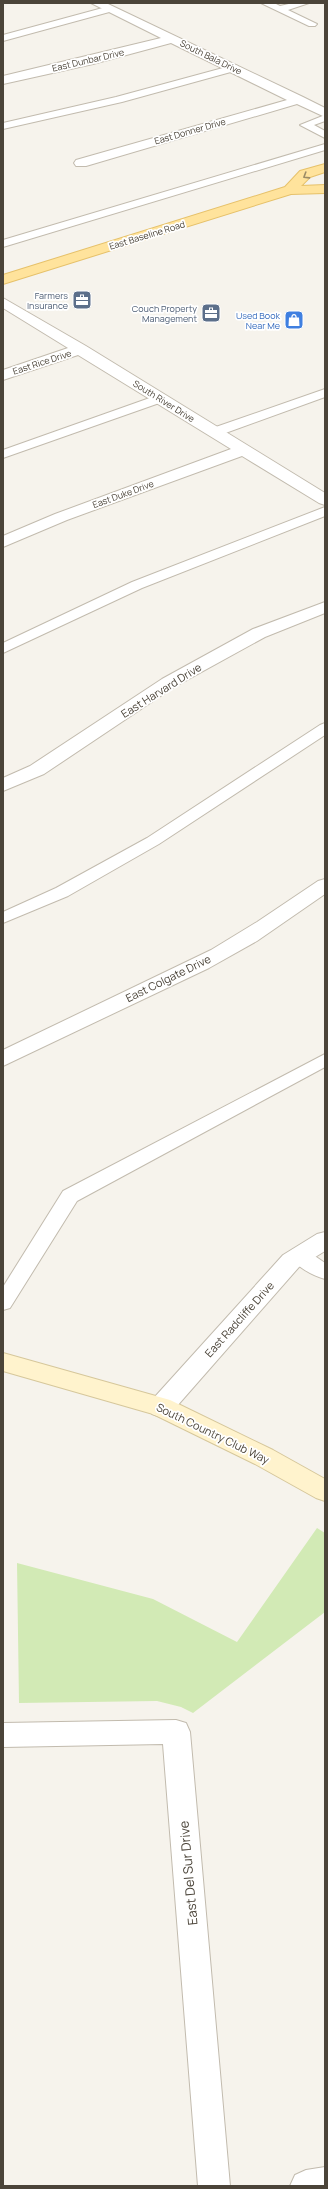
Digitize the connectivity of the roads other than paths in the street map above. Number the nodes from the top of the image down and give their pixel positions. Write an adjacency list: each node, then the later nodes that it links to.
1 (98, 3): 4 (street, South Bala Drive)
2 (266, 3): 5 (lane)
3 (304, 3): 5 (lane)
4 (110, 9): 7 (lane); 8 (street, South Bala Drive)
5 (280, 9): 6 (lane)
6 (316, 24)
7 (3, 38)
8 (173, 39): 9 (street, South Bala Drive); 10 (street, East Dunbar Drive)
9 (234, 68): 11 (street, South Bala Drive); 14 (lane)
10 (3, 80)
11 (299, 100): 12 (street, South Bala Drive); 17 (street, East Donner Drive)
12 (325, 113)
13 (325, 118): 15 (lane)
14 (3, 126)
15 (325, 135)
16 (325, 147): 21 (lane)
17 (81, 163)
18 (325, 168): 20 (main road, East Baseline Road, one-way to 20)
19 (325, 189): 20 (main road, East Baseline Road)
20 (290, 190): 22 (main road, East Baseline Road)
21 (3, 244)
22 (3, 280)
23 (3, 302): 24 (street, South River Drive)
24 (81, 350): 25 (street, East Rice Drive); 27 (street, South River Drive)
25 (3, 376)
26 (325, 393): 28 (lane)
27 (161, 398): 28 (street, South River Drive); 30 (lane)
28 (215, 432): 29 (street, South River Drive)
29 (244, 450): 31 (street, South River Drive); 33 (street, East Duke Drive)
30 (3, 454)
31 (325, 500)
32 (325, 511): 35 (lane)
33 (3, 542)
34 (325, 607): 37 (street, East Harvard Drive)
35 (3, 649)
36 (325, 728): 39 (lane)
37 (3, 785)
38 (325, 885): 40 (street, East Colgate Drive)
39 (3, 918)
40 (3, 1059)
41 (325, 1060): 45 (lane)
42 (325, 1240): 43 (street, East Radcliffe Drive)
43 (300, 1255): 44 (lane); 47 (street, East Radcliffe Drive)
44 (325, 1272)
45 (3, 1303)
46 (3, 1362): 47 (street, South Country Club Way)
47 (161, 1407): 48 (street, South Country Club Way)
48 (325, 1491)
49 (3, 1735): 51 (street, East Del Sur Drive)
50 (325, 2183): 52 (street)
51 (214, 2186)
52 (306, 2186)

